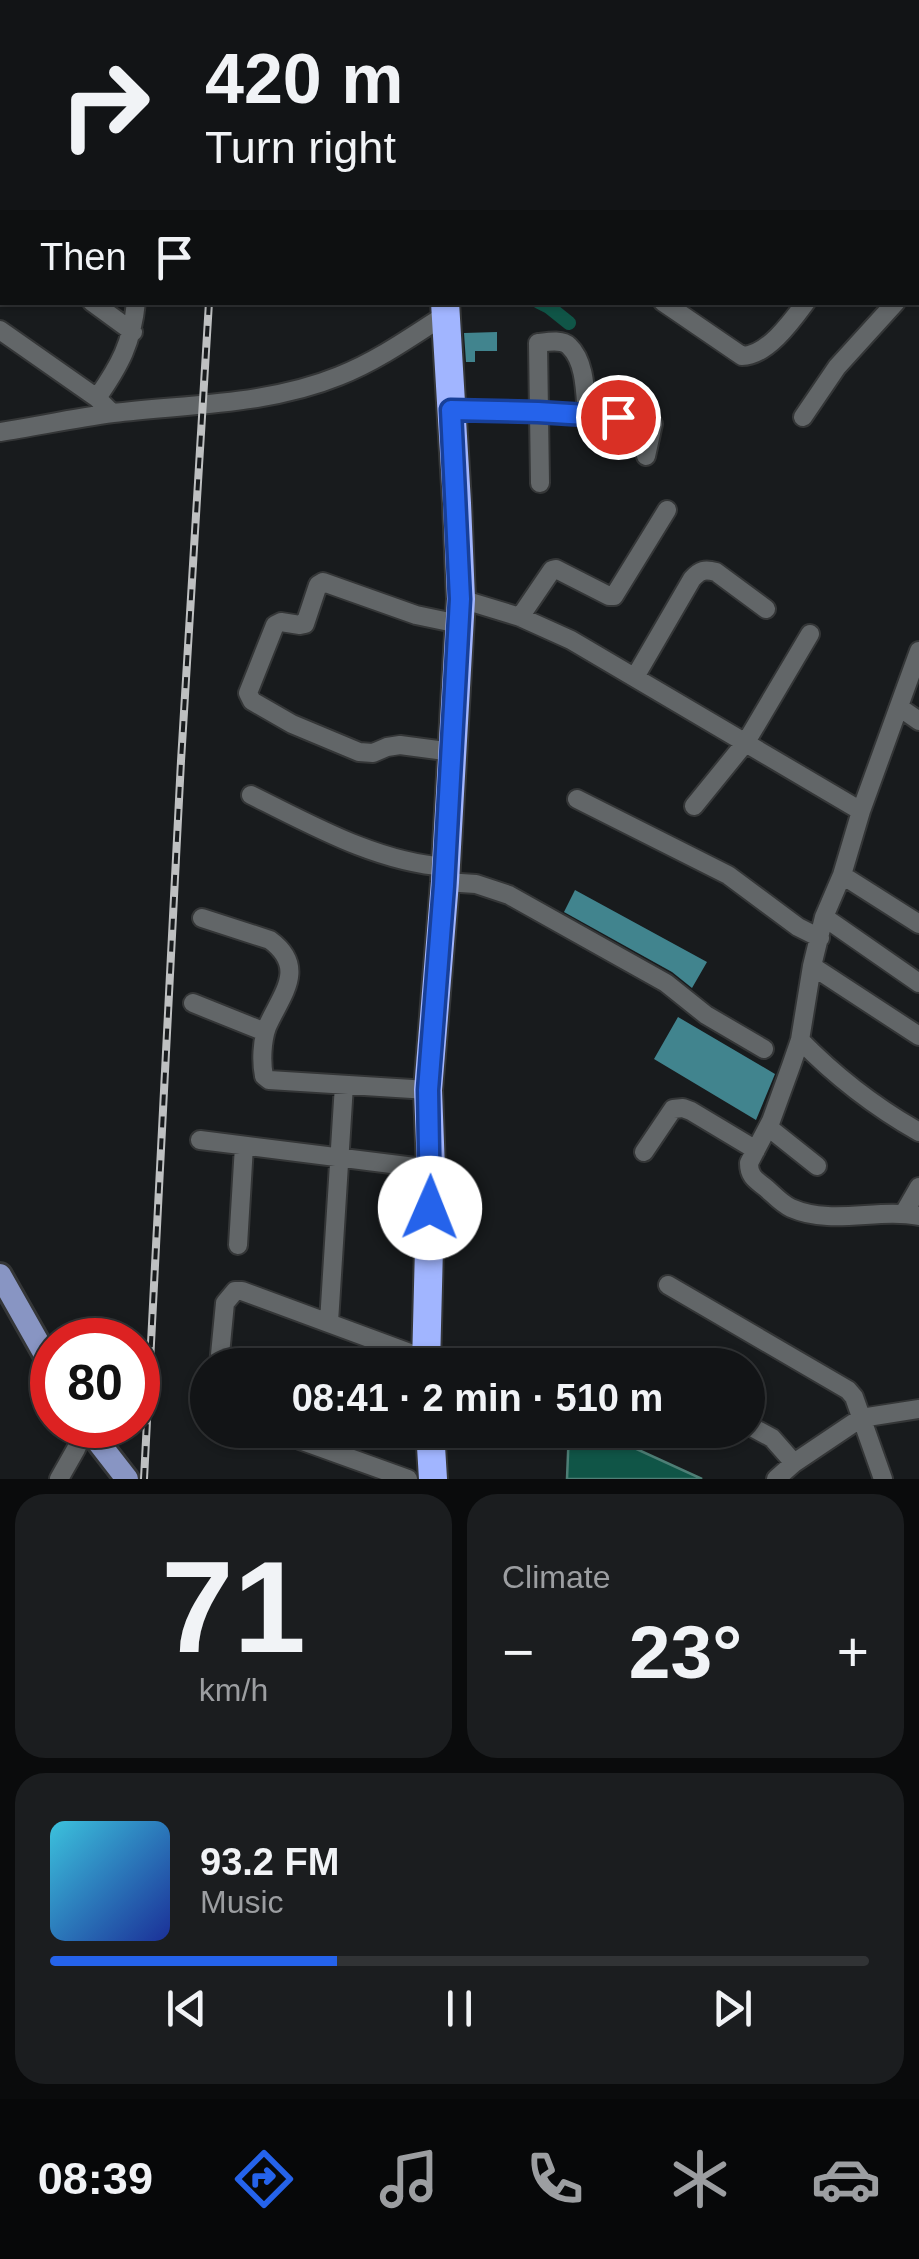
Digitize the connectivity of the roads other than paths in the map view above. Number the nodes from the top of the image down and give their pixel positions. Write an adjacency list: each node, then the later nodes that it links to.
1 (96, 305): 8 (street)
2 (136, 305): 8 (street)
3 (667, 305): 4 (street)
4 (804, 305)
5 (893, 305): 15 (street)
6 (445, 309): 10 (highway); 12 (street)
7 (0, 330): 9 (street)
8 (133, 332): 9 (street)
9 (97, 398): 12 (street)
10 (451, 410): 11 (street); 21 (highway)
11 (538, 412): 14 (street); 14 (street); 18 (street)
12 (112, 413): 16 (street)
13 (0, 416): 16 (street)
14 (586, 416): 17 (street)
15 (803, 418)
16 (10, 430)
17 (646, 456)
18 (540, 483)
19 (668, 510): 22 (street)
20 (766, 609): 25 (street)
21 (460, 612): 22 (street); 29 (highway); 29 (street)
22 (520, 617): 25 (street)
23 (810, 634): 28 (street)
24 (919, 650): 26 (street)
25 (635, 677): 28 (street)
26 (899, 707): 27 (street); 33 (street)
27 (919, 721)
28 (746, 742): 32 (street); 33 (street)
29 (453, 752): 34 (highway)
30 (251, 795): 34 (street)
31 (576, 799): 39 (street)
32 (694, 806)
33 (861, 811): 35 (street)
34 (445, 874): 46 (street); 48 (highway)
35 (842, 875): 36 (street); 38 (street)
36 (824, 917): 39 (street); 41 (street)
37 (202, 918): 43 (street)
38 (919, 924)
39 (820, 938): 40 (street)
40 (812, 966): 44 (street); 45 (street)
41 (919, 983)
42 (193, 1003): 43 (street)
43 (265, 1032): 47 (street)
44 (919, 1036)
45 (800, 1040): 49 (street); 50 (street)
46 (764, 1049)
47 (344, 1085): 48 (street); 55 (street)
48 (428, 1090): 57 (highway)
49 (768, 1127): 53 (street); 56 (street)
50 (919, 1132)
51 (200, 1140): 52 (street)
52 (244, 1146): 55 (street); 60 (street)
53 (756, 1150): 54 (street); 59 (street)
54 (644, 1152)
55 (338, 1159): 57 (street); 63 (street)
56 (817, 1166)
57 (431, 1170): 67 (highway)
58 (919, 1187): 59 (street)
59 (911, 1214)
60 (238, 1244)
61 (0, 1275): 64 (main road)
62 (668, 1286): 69 (street)
63 (329, 1322): 65 (street); 66 (street)
64 (30, 1328)
65 (221, 1348)
66 (392, 1348)
67 (426, 1348)
68 (919, 1409): 69 (street)
69 (862, 1418): 75 (street); 81 (street)
70 (765, 1434): 75 (street)
71 (76, 1448): 76 (street)
72 (104, 1448): 77 (main road)
73 (322, 1448): 78 (street)
74 (431, 1448): 79 (highway)
75 (794, 1464): 80 (street)
76 (59, 1479)
77 (128, 1479)
78 (408, 1479)
79 (433, 1479)
80 (776, 1479)
81 (884, 1479)

